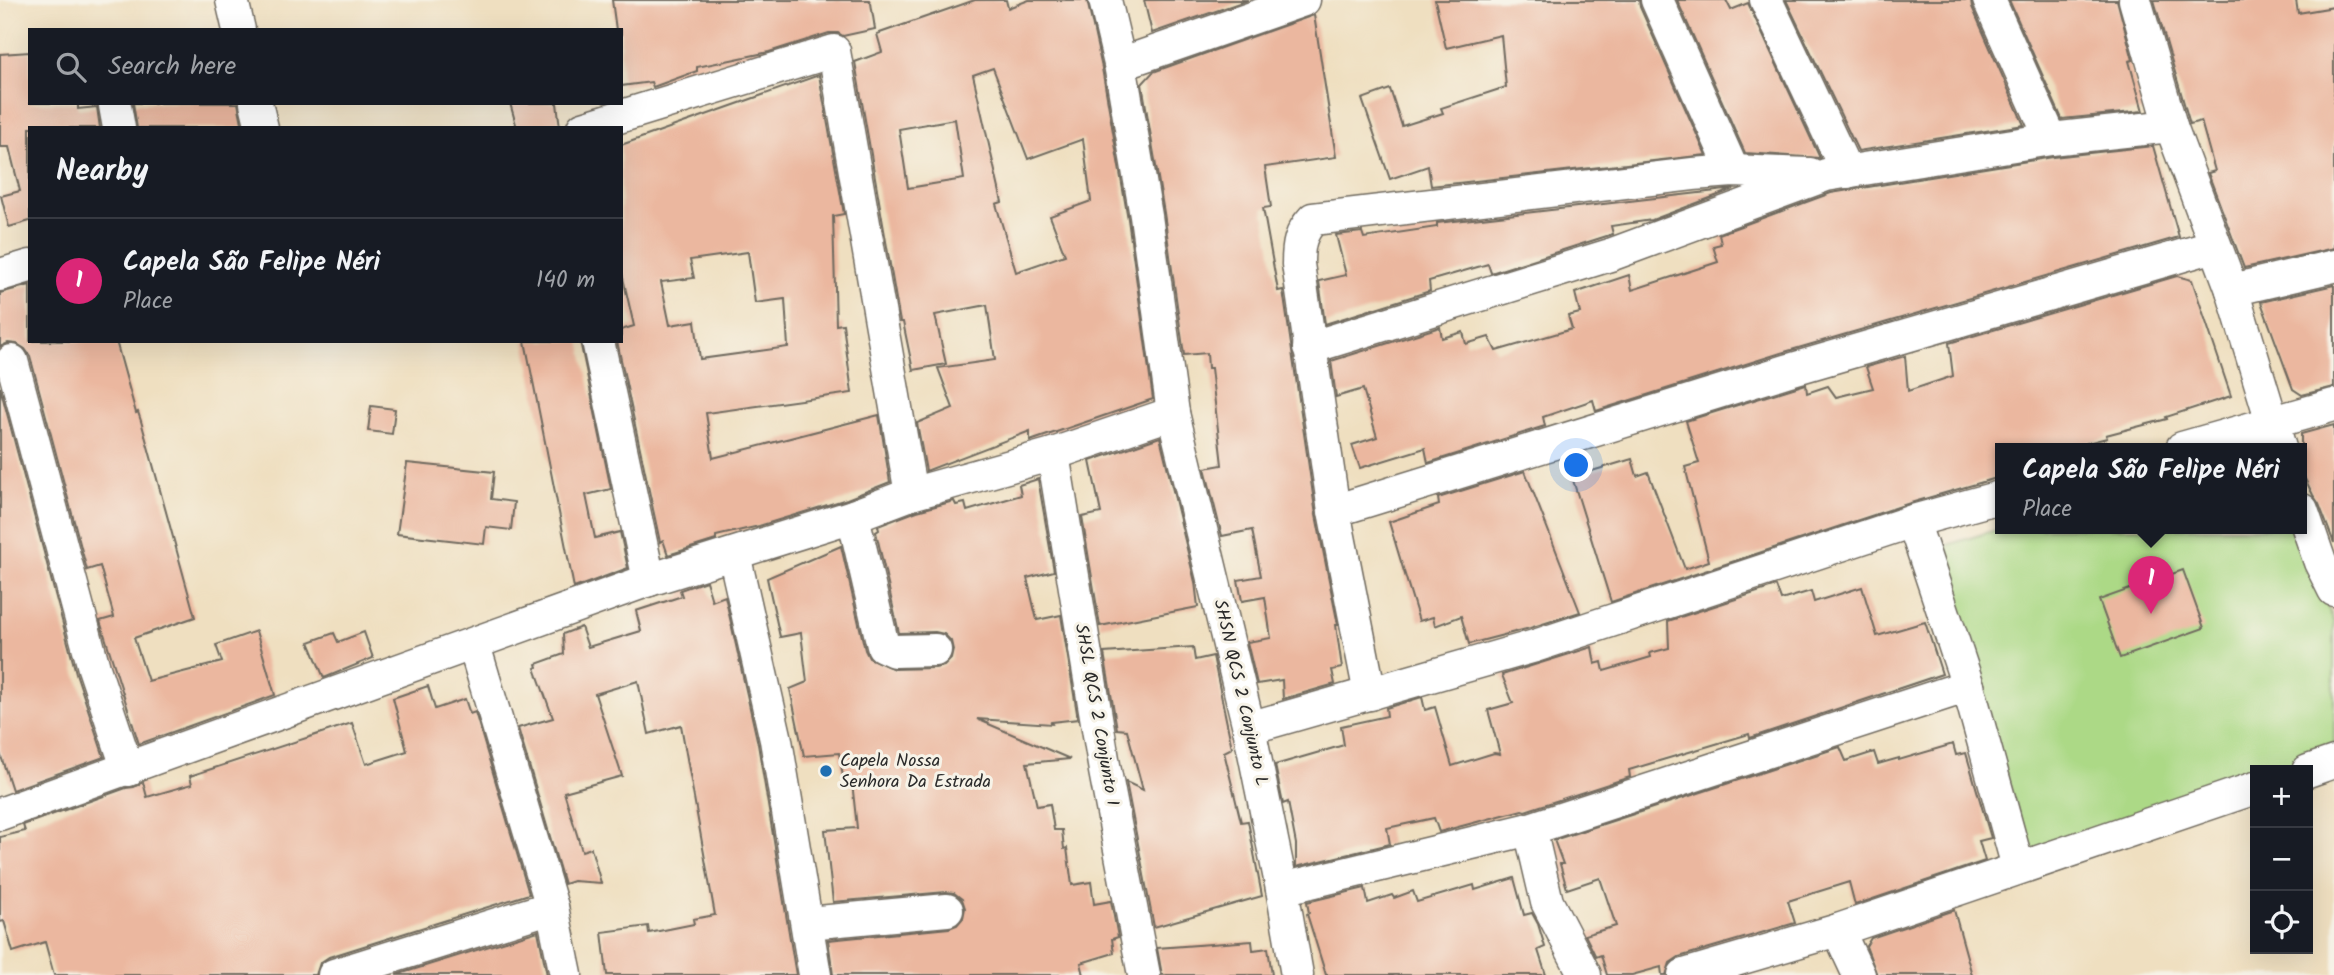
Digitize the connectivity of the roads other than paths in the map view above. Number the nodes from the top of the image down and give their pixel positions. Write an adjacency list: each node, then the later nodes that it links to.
1 (232, 0): 8 (street)
2 (1105, 0): 9 (street, SHSN QCS 2 Conjunto L)
3 (1304, 0): 9 (street)
4 (1657, 0): 15 (street)
5 (1766, 0): 16 (street)
6 (1989, 0): 14 (street)
7 (2135, 0): 13 (street)
8 (239, 28)
9 (1120, 64): 26 (street, SHSN QCS 2 Conjunto L)
10 (256, 105): 11 (street)
11 (262, 126)
12 (590, 126): 30 (street)
13 (2171, 126): 14 (street); 17 (street)
14 (2050, 139): 16 (street)
15 (1733, 171): 16 (street); 23 (street)
16 (1836, 173): 23 (street)
17 (2215, 246): 21 (street); 32 (street)
18 (2334, 266): 21 (street)
19 (28, 267): 20 (street)
20 (0, 275)
21 (2232, 290): 27 (street)
22 (598, 343): 37 (street)
23 (1309, 348): 32 (street)
24 (12, 361): 46 (street)
25 (2334, 405): 27 (street)
26 (1173, 413): 29 (street); 43 (street, SHSN QCS 2 Conjunto L)
27 (2276, 435): 28 (street)
28 (2218, 443)
29 (1053, 454): 30 (street); 59 (street, SHSL QCS 2 Conjunto I)
30 (911, 494): 33 (street)
31 (1995, 499): 34 (street)
32 (1334, 511): 42 (street)
33 (853, 516): 36 (street); 40 (street)
34 (1913, 521): 41 (street); 42 (street)
35 (2307, 526): 38 (street)
36 (734, 554): 37 (street); 54 (street)
37 (649, 580): 39 (street)
38 (2334, 590)
39 (474, 645): 46 (street); 52 (street)
40 (935, 650)
41 (1968, 686): 49 (street); 50 (street)
42 (1370, 694): 43 (street)
43 (1249, 728): 51 (street, SHSN QCS 2 Conjunto L)
44 (2334, 762): 45 (street)
45 (2313, 769)
46 (128, 770): 48 (street)
47 (2250, 790): 50 (street)
48 (0, 814)
49 (1530, 830): 51 (street); 61 (street)
50 (2018, 867): 55 (street)
51 (1282, 889): 60 (street, SHSN QCS 2 Conjunto L)
52 (552, 907): 56 (street); 57 (street)
53 (947, 910): 54 (street)
54 (808, 923): 58 (street)
55 (1838, 930): 62 (street); 63 (street)
56 (334, 975)
57 (566, 975)
58 (815, 975)
59 (1144, 975)
60 (1297, 975)
61 (1585, 975)
62 (1684, 975)
63 (1859, 975)

